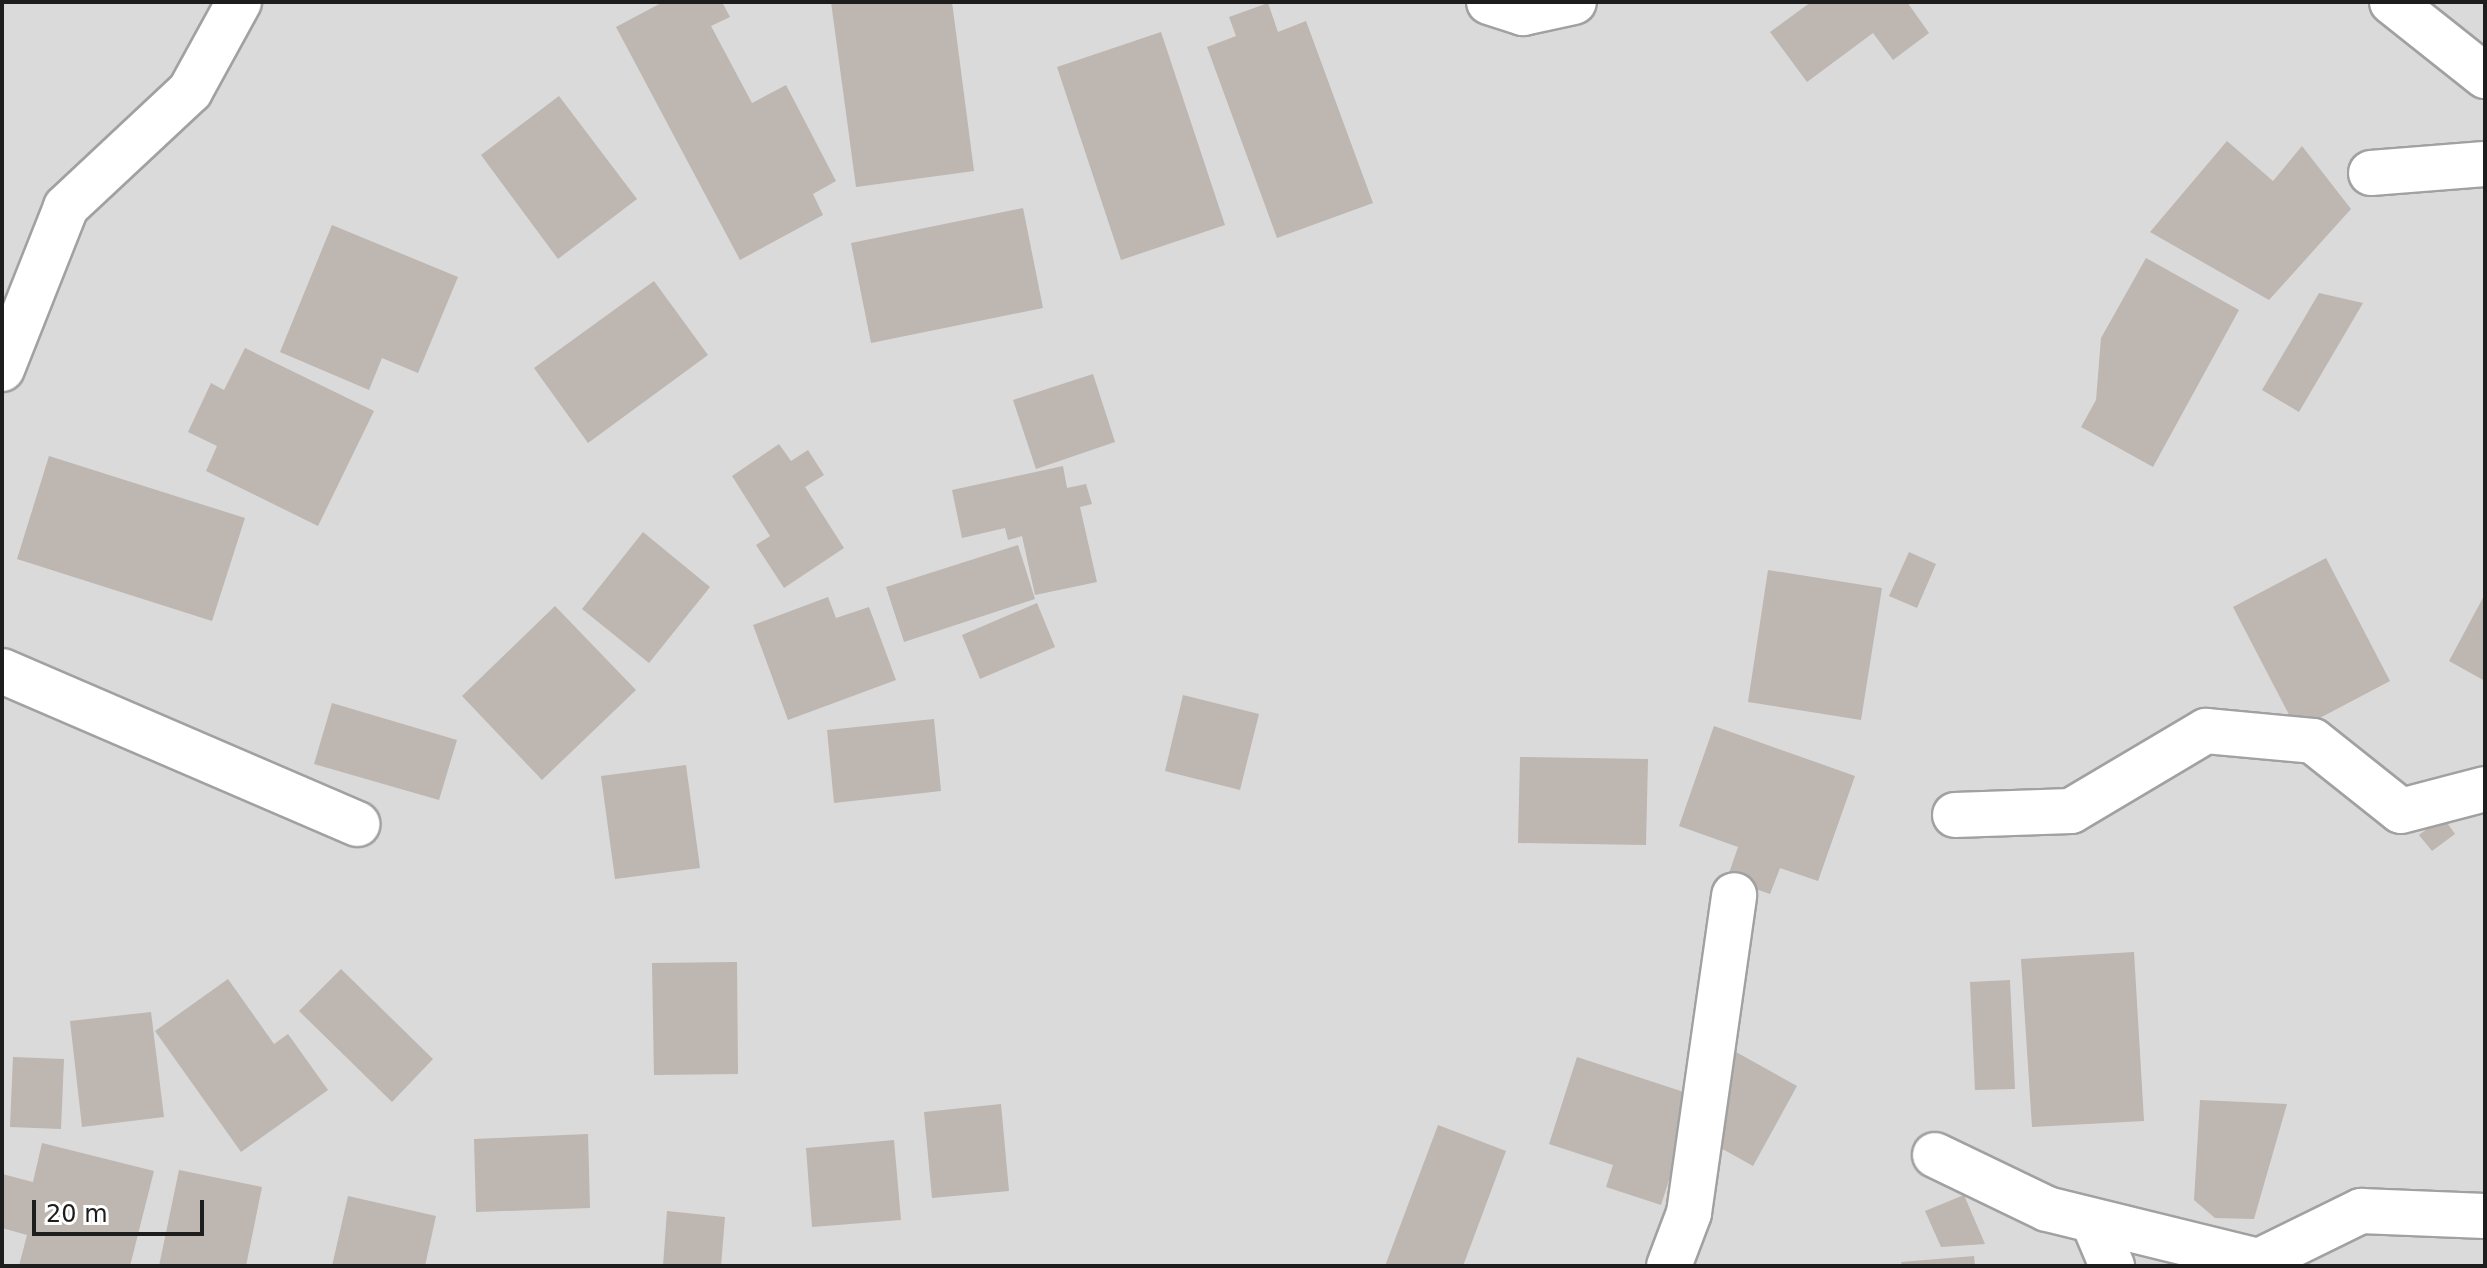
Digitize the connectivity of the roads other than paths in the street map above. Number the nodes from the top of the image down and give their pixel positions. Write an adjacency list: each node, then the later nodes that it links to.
1 (239, 2): 8 (street)
2 (1489, 2): 3 (street)
3 (1574, 2)
4 (2392, 2): 5 (street)
5 (2485, 76)
6 (2485, 164): 7 (street)
7 (2371, 173)
8 (2, 369)
9 (2, 671): 12 (street)
10 (2485, 789): 11 (street)
11 (1955, 815)
12 (357, 824)
13 (1734, 895): 17 (street)
14 (1935, 1155): 16 (street)
15 (2485, 1216): 16 (street)
16 (2093, 1221): 18 (street)
17 (1669, 1266)
18 (2112, 1266)

